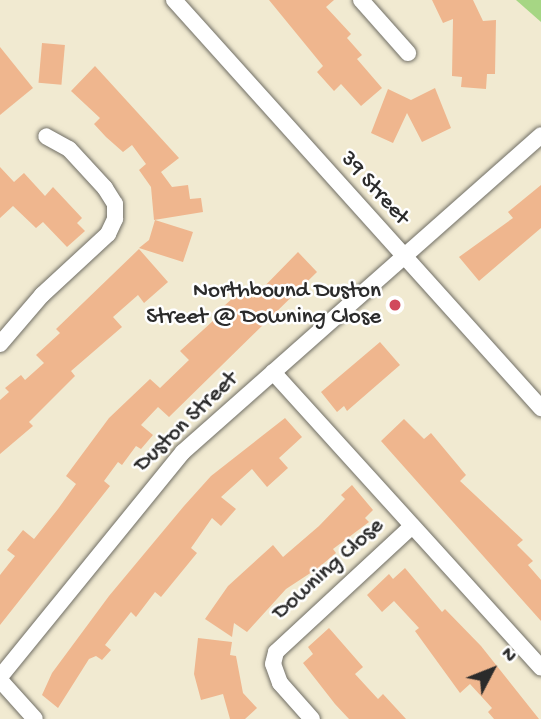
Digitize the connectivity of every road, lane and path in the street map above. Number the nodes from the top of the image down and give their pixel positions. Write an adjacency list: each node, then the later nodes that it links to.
1 (174, 0): 6 (street, 39 Street)
2 (361, 0): 3 (street)
3 (408, 53)
4 (541, 135): 6 (street, Duston Street)
5 (46, 136): 7 (street)
6 (406, 258): 8 (street, Duston Street); 9 (street, 39 Street)
7 (0, 344)
8 (273, 372): 10 (street, Downing Close); 12 (street, Duston Street)
9 (541, 408)
10 (412, 526): 11 (street, Downing Close); 14 (street, Downing Close)
11 (541, 668)
12 (0, 679): 13 (street)
13 (36, 719)
14 (312, 719)

